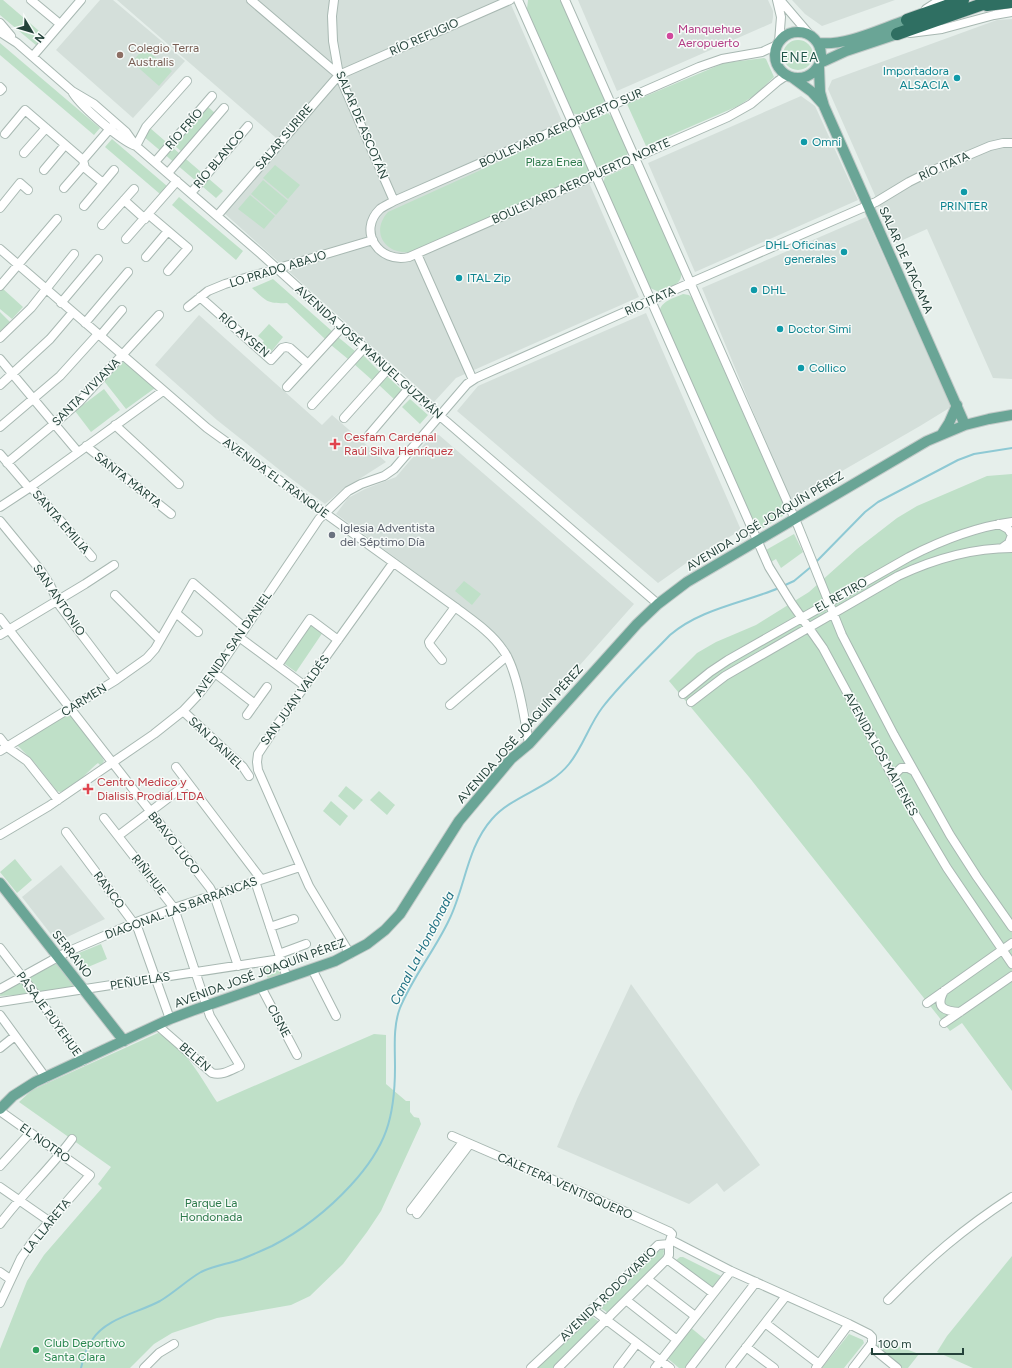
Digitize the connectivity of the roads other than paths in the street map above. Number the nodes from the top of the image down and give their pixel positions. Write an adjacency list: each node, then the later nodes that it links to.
1 (31, 0): 21 (street)
2 (80, 0): 21 (street)
3 (251, 0): 30 (street)
4 (334, 0): 29 (street, SALAR DE ASCOTÁN)
5 (510, 0): 32 (street, RÍO REFUGIO)
6 (518, 0): 41 (street, AVENIDA LOS MAITENES)
7 (565, 0): 38 (street, AVENIDA LOS MAITENES)
8 (776, 0): 26 (street)
9 (780, 0): 24 (street)
10 (923, 0): 17 (street)
11 (940, 0): 17 (street)
12 (950, 0): 17 (highway)
13 (963, 0): 17 (highway)
14 (994, 0): 16 (highway)
15 (1012, 2): 16 (highway)
16 (974, 7): 23 (highway)
17 (930, 9): 19 (highway)
18 (1012, 12): 23 (street)
19 (907, 20): 27 (main road)
20 (0, 24): 25 (street, AVENIDA JOSÉ MANUEL GUZMÁN)
21 (60, 24): 28 (street)
22 (0, 32): 25 (street, AVENIDA JOSÉ MANUEL GUZMÁN)
23 (897, 34): 31 (main road)
24 (810, 35): 26 (main road); 27 (main road)
25 (17, 43): 28 (street, AVENIDA JOSÉ MANUEL GUZMÁN)
26 (778, 43): 33 (main road); 38 (street, BOULEVARD AEROPUERTO SUR)
27 (818, 43): 31 (main road)
28 (33, 56): 42 (street, AVENIDA JOSÉ MANUEL GUZMÁN)
29 (336, 57): 30 (street); 32 (street, SALAR DE ASCOTÁN)
30 (323, 62): 32 (street)
31 (820, 65): 33 (main road); 39 (main road, SALAR DE ATACAMA)
32 (339, 75): 64 (street, SALAR DE ASCOTÁN); 69 (street, SALAR SURIRE)
33 (790, 77): 39 (main road, SALAR DE ATACAMA); 50 (street, BOULEVARD AEROPUERTO NORTE)
34 (187, 81): 48 (street)
35 (0, 87): 36 (street)
36 (0, 91)
37 (212, 96): 52 (street, RÍO FRÍO)
38 (611, 105): 41 (street, BOULEVARD AEROPUERTO SUR); 50 (street, AVENIDA LOS MAITENES)
39 (824, 106): 65 (main road, SALAR DE ATACAMA)
40 (224, 108): 55 (street)
41 (572, 123): 56 (street, AVENIDA LOS MAITENES); 64 (street, BOULEVARD AEROPUERTO SUR)
42 (113, 126): 48 (street, AVENIDA JOSÉ MANUEL GUZMÁN); 51 (street)
43 (248, 126): 62 (street, RÍO BLANCO)
44 (46, 128): 45 (street); 47 (street); 49 (street)
45 (5, 134)
46 (1012, 143): 65 (street, RÍO ITATA)
47 (65, 145): 51 (street); 53 (street)
48 (136, 146): 52 (street, AVENIDA JOSÉ MANUEL GUZMÁN)
49 (24, 153)
50 (635, 158): 56 (street, BOULEVARD AEROPUERTO NORTE); 84 (street, AVENIDA LOS MAITENES)
51 (83, 162): 58 (street); 59 (street)
52 (155, 162): 55 (street, AVENIDA JOSÉ MANUEL GUZMÁN)
53 (44, 170)
54 (114, 170): 58 (street)
55 (168, 173): 57 (street, AVENIDA JOSÉ MANUEL GUZMÁN)
56 (596, 175): 77 (street, BOULEVARD AEROPUERTO NORTE); 88 (street, AVENIDA LOS MAITENES)
57 (177, 181): 62 (street, AVENIDA JOSÉ MANUEL GUZMÁN); 68 (street)
58 (103, 183): 66 (street)
59 (64, 188)
60 (134, 189): 63 (street)
61 (28, 190): 67 (street)
62 (191, 193): 69 (street, AVENIDA JOSÉ MANUEL GUZMÁN)
63 (124, 200): 68 (street); 71 (street)
64 (394, 201): 74 (street, BOULEVARD AEROPUERTO SUR)
65 (868, 205): 84 (street, RÍO ITATA); 111 (main road, SALAR DE ATACAMA)
66 (84, 206)
67 (0, 208)
68 (146, 216): 72 (street); 73 (street)
69 (218, 216): 81 (street, AVENIDA JOSÉ MANUEL GUZMÁN)
70 (57, 219): 80 (street)
71 (102, 225)
72 (168, 231): 78 (street); 82 (street)
73 (126, 239)
74 (373, 240): 77 (street, BOULEVARD AEROPUERTO NORTE); 81 (street, LO PRADO ABAJO)
75 (0, 249): 80 (street, AVENIDA EL TRANQUE)
76 (74, 254): 86 (street)
77 (417, 254): 104 (street)
78 (146, 257)
79 (98, 259): 89 (street)
80 (18, 265): 85 (street); 86 (street, AVENIDA EL TRANQUE)
81 (277, 268): 87 (street, LO PRADO ABAJO); 95 (street, AVENIDA JOSÉ MANUEL GUZMÁN)
82 (168, 271)
83 (128, 272): 94 (street)
84 (690, 283): 88 (street, RÍO ITATA); 130 (street, AVENIDA LOS MAITENES)
85 (0, 286)
86 (46, 290): 89 (street, AVENIDA EL TRANQUE); 97 (street)
87 (200, 297): 90 (street, LO PRADO ABAJO); 101 (street, RÍO AYSEN)
88 (651, 301): 104 (street, RÍO ITATA); 134 (street, AVENIDA LOS MAITENES)
89 (61, 303): 92 (street, AVENIDA EL TRANQUE)
90 (188, 307)
91 (122, 310): 96 (street)
92 (73, 312): 94 (street, AVENIDA EL TRANQUE); 103 (street)
93 (159, 315): 99 (street, SANTA VIVIANA)
94 (85, 323): 96 (street, AVENIDA EL TRANQUE)
95 (342, 326): 98 (street, AVENIDA JOSÉ MANUEL GUZMÁN); 101 (street)
96 (99, 335): 99 (street, AVENIDA EL TRANQUE); 109 (street)
97 (0, 338)
98 (365, 347): 102 (street, AVENIDA JOSÉ MANUEL GUZMÁN); 110 (street)
99 (123, 356): 108 (street, AVENIDA EL TRANQUE); 115 (street, SANTA VIVIANA)
100 (0, 359): 103 (street)
101 (308, 364): 106 (street)
102 (388, 368): 107 (street, AVENIDA JOSÉ MANUEL GUZMÁN); 114 (street)
103 (13, 374): 105 (street); 109 (street)
104 (473, 380): 113 (street, RÍO ITATA)
105 (0, 385)
106 (287, 387)
107 (410, 388): 113 (street, AVENIDA JOSÉ MANUEL GUZMÁN); 120 (street)
108 (163, 391): 116 (street, SANTA MARTA); 128 (street, AVENIDA EL TRANQUE)
109 (33, 399): 115 (street); 118 (street)
110 (312, 405)
111 (957, 405): 117 (main road, SALAR DE ATACAMA); 119 (main road)
112 (1012, 415): 117 (main road, AVENIDA JOSÉ JOAQUÍN PÉREZ)
113 (440, 416): 128 (street, RÍO ITATA); 143 (street, AVENIDA JOSÉ MANUEL GUZMÁN)
114 (344, 418)
115 (54, 424): 122 (street); 124 (street, SANTA VIVIANA)
116 (116, 425): 121 (street, SANTA MARTA); 125 (street)
117 (965, 425): 119 (main road, AVENIDA JOSÉ JOAQUÍN PÉREZ)
118 (0, 427)
119 (942, 434): 130 (main road, AVENIDA JOSÉ JOAQUÍN PÉREZ)
120 (369, 435)
121 (86, 446): 122 (street, SANTA MARTA); 129 (street, SANTA MARTA)
122 (78, 452): 126 (street, SANTA MARTA)
123 (0, 454): 124 (street, SANTA EMILIA)
124 (7, 463): 126 (street, SANTA EMILIA)
125 (179, 484)
126 (30, 487): 127 (street, SANTA MARTA); 137 (street, SANTA EMILIA)
127 (0, 507)
128 (325, 513): 138 (street, AVENIDA EL TRANQUE); 150 (street, AVENIDA SAN DANIEL)
129 (171, 514)
130 (794, 518): 134 (main road, AVENIDA JOSÉ JOAQUÍN PÉREZ); 142 (street, AVENIDA LOS MAITENES)
131 (0, 521): 141 (street, SAN ANTONIO)
132 (1012, 522): 133 (street, EL RETIRO)
133 (999, 524): 135 (street); 142 (street, EL RETIRO)
134 (756, 540): 143 (main road, AVENIDA JOSÉ JOAQUÍN PÉREZ); 147 (street, AVENIDA LOS MAITENES)
135 (1002, 548): 136 (street, EL RETIRO); 146 (street, EL RETIRO)
136 (1012, 548)
137 (92, 556)
138 (393, 563): 144 (street, AVENIDA EL TRANQUE); 156 (street, SAN JUAN VALDÉS)
139 (114, 565): 141 (street)
140 (115, 595): 155 (street)
141 (57, 601): 151 (street); 161 (street, SAN ANTONIO)
142 (829, 602): 146 (street, AVENIDA LOS MAITENES); 147 (street, EL RETIRO)
143 (658, 604): 174 (main road, AVENIDA JOSÉ JOAQUÍN PÉREZ)
144 (455, 607): 157 (street, AVENIDA EL TRANQUE); 158 (street)
145 (176, 613): 150 (street, CARMEN); 152 (street); 155 (street, CARMEN)
146 (833, 614): 149 (street, EL RETIRO); 178 (street, AVENIDA LOS MAITENES)
147 (802, 617): 149 (street, AVENIDA LOS MAITENES); 162 (street, EL RETIRO)
148 (0, 618): 151 (street, BRAVO LUCO)
149 (809, 627): 166 (street, EL RETIRO); 180 (street, AVENIDA LOS MAITENES)
150 (245, 628): 154 (street, AVENIDA SAN DANIEL)
151 (9, 630): 153 (street); 170 (street, BRAVO LUCO)
152 (198, 632)
153 (0, 635)
154 (239, 637): 159 (street); 160 (street, AVENIDA SAN DANIEL)
155 (160, 640): 161 (street, CARMEN)
156 (338, 640): 159 (street); 163 (street, SAN JUAN VALDÉS)
157 (507, 656): 169 (street); 174 (street, AVENIDA EL TRANQUE)
158 (442, 660)
159 (278, 665): 163 (street)
160 (215, 673): 168 (street); 171 (street, AVENIDA SAN DANIEL)
161 (116, 680): 170 (street, CARMEN)
162 (695, 684): 165 (street, EL RETIRO); 166 (street)
163 (305, 686): 188 (street, SAN JUAN VALDÉS)
164 (267, 687): 168 (street)
165 (683, 694)
166 (701, 694): 167 (street, EL RETIRO)
167 (691, 702)
168 (255, 704): 172 (street)
169 (450, 705)
170 (70, 709): 175 (street, CARMEN); 176 (street, BRAVO LUCO)
171 (183, 711): 176 (street, AVENIDA SAN DANIEL); 179 (street, SAN DANIEL)
172 (247, 715)
173 (0, 738): 175 (street)
174 (529, 744): 201 (main road, AVENIDA JOSÉ JOAQUÍN PÉREZ)
175 (4, 749): 182 (street)
176 (112, 762): 182 (street, AVENIDA SAN DANIEL); 183 (street, BRAVO LUCO)
177 (176, 767): 181 (street)
178 (914, 771): 180 (street); 196 (street, AVENIDA LOS MAITENES)
179 (249, 776)
180 (894, 779): 200 (street, AVENIDA LOS MAITENES)
181 (188, 783): 183 (street); 189 (street)
182 (58, 800): 186 (street, AVENIDA SAN DANIEL)
183 (150, 812): 187 (street); 191 (street, BRAVO LUCO)
184 (104, 818): 187 (street, RIÑIHUE)
185 (66, 832): 194 (street, RANCO)
186 (0, 834)
187 (118, 836): 192 (street, RIÑIHUE)
188 (300, 867): 189 (street, DIAGONAL LAS BARRANCAS); 201 (street, SAN JUAN VALDÉS)
189 (258, 880): 191 (street, DIAGONAL LAS BARRANCAS); 195 (street)
190 (0, 883): 202 (main road, SERRANO)
191 (214, 895): 192 (street, DIAGONAL LAS BARRANCAS); 205 (street, BRAVO LUCO)
192 (174, 908): 194 (street, DIAGONAL LAS BARRANCAS); 207 (street, RIÑIHUE)
193 (294, 919): 195 (street)
194 (134, 922): 202 (street, DIAGONAL LAS BARRANCAS); 210 (street, RANCO)
195 (270, 927): 203 (street)
196 (1012, 927)
197 (1012, 943): 200 (street)
198 (306, 944): 203 (street, PEÑUELAS)
199 (0, 948): 208 (street, PASAJE PUYEHUE)
200 (1002, 950): 204 (street, AVENIDA LOS MAITENES); 215 (street)
201 (350, 954): 206 (main road, AVENIDA JOSÉ JOAQUÍN PÉREZ)
202 (58, 957): 208 (street, DIAGONAL LAS BARRANCAS); 214 (main road, SERRANO)
203 (280, 957): 205 (street, PEÑUELAS); 211 (street)
204 (1012, 964)
205 (238, 966): 207 (street, PEÑUELAS)
206 (312, 969): 211 (main road, AVENIDA JOSÉ JOAQUÍN PÉREZ); 222 (street)
207 (196, 972): 210 (street, PEÑUELAS); 219 (street, RIÑIHUE)
208 (22, 976): 213 (street, DIAGONAL LAS BARRANCAS); 216 (street, PASAJE PUYEHUE)
209 (1012, 976): 220 (street)
210 (156, 978): 214 (street, PEÑUELAS); 223 (street, RANCO)
211 (287, 978): 212 (main road, AVENIDA JOSÉ JOAQUÍN PÉREZ)
212 (261, 987): 219 (main road, AVENIDA JOSÉ JOAQUÍN PÉREZ); 229 (street, CISNE)
213 (0, 989)
214 (83, 989): 216 (street, PEÑUELAS); 227 (main road, SERRANO)
215 (944, 990): 218 (street); 220 (street)
216 (37, 996): 217 (street, PEÑUELAS); 230 (street, PASAJE PUYEHUE)
217 (0, 1002)
218 (927, 1003)
219 (206, 1006): 223 (main road, AVENIDA JOSÉ JOAQUÍN PÉREZ); 225 (street, BELÉN)
220 (960, 1012): 224 (street)
221 (0, 1015): 226 (street)
222 (336, 1016)
223 (170, 1019): 225 (main road, AVENIDA JOSÉ JOAQUÍN PÉREZ)
224 (944, 1023)
225 (157, 1025): 227 (main road, AVENIDA JOSÉ JOAQUÍN PÉREZ)
226 (16, 1036): 228 (street); 231 (street)
227 (124, 1042): 230 (main road, AVENIDA JOSÉ JOAQUÍN PÉREZ)
228 (0, 1048)
229 (297, 1055)
230 (83, 1061): 231 (main road, AVENIDA JOSÉ JOAQUÍN PÉREZ)
231 (46, 1078): 232 (main road, AVENIDA JOSÉ JOAQUÍN PÉREZ)
232 (0, 1110): 233 (street, EL NOTRO)
233 (30, 1133): 237 (street, EL NOTRO); 238 (street)
234 (452, 1136): 236 (street, CALETERA VENTISQUERO)
235 (72, 1139): 237 (street)
236 (466, 1143): 243 (street); 246 (street, CALETERA VENTISQUERO)
237 (60, 1155): 239 (street, EL NOTRO); 242 (street)
238 (0, 1166)
239 (90, 1175): 244 (street, LA LLARETA)
240 (0, 1187): 242 (street)
241 (1012, 1197): 256 (street)
242 (19, 1200): 244 (street); 245 (street)
243 (416, 1209)
244 (49, 1221): 250 (street, LA LLARETA)
245 (0, 1224)
246 (670, 1242): 247 (street, AVENIDA RODOVIARIO); 248 (street, CALETERA VENTISQUERO); 258 (street, AVENIDA RODOVIARIO)
247 (667, 1259): 251 (street, AVENIDA RODOVIARIO); 253 (street)
248 (730, 1271): 252 (street, CALETERA VENTISQUERO); 253 (street)
249 (0, 1272): 250 (street)
250 (10, 1278): 257 (street, LA LLARETA)
251 (647, 1280): 255 (street, AVENIDA RODOVIARIO); 259 (street)
252 (756, 1282): 254 (street, CALETERA VENTISQUERO); 277 (street)
253 (713, 1293): 259 (street)
254 (786, 1296): 261 (street); 262 (street, CALETERA VENTISQUERO)
255 (626, 1300): 260 (street, AVENIDA RODOVIARIO); 263 (street)
256 (888, 1300)
257 (0, 1303)
258 (592, 1309): 260 (street); 272 (street, AVENIDA RODOVIARIO)
259 (695, 1316): 263 (street)
260 (607, 1320): 264 (street); 273 (street, AVENIDA RODOVIARIO)
261 (765, 1323): 267 (street); 269 (street)
262 (850, 1324): 266 (street, CALETERA VENTISQUERO); 269 (street)
263 (677, 1340): 268 (street)
264 (637, 1343): 268 (street); 274 (street)
265 (174, 1344): 271 (street)
266 (870, 1346): 270 (street); 280 (street)
267 (746, 1347): 278 (street); 279 (street)
268 (661, 1361): 275 (street); 276 (street)
269 (818, 1366)
270 (855, 1367)
271 (144, 1368)
272 (531, 1368)
273 (558, 1368)
274 (618, 1368)
275 (655, 1368)
276 (670, 1368)
277 (690, 1368)
278 (730, 1368)
279 (774, 1368)
280 (897, 1368)

